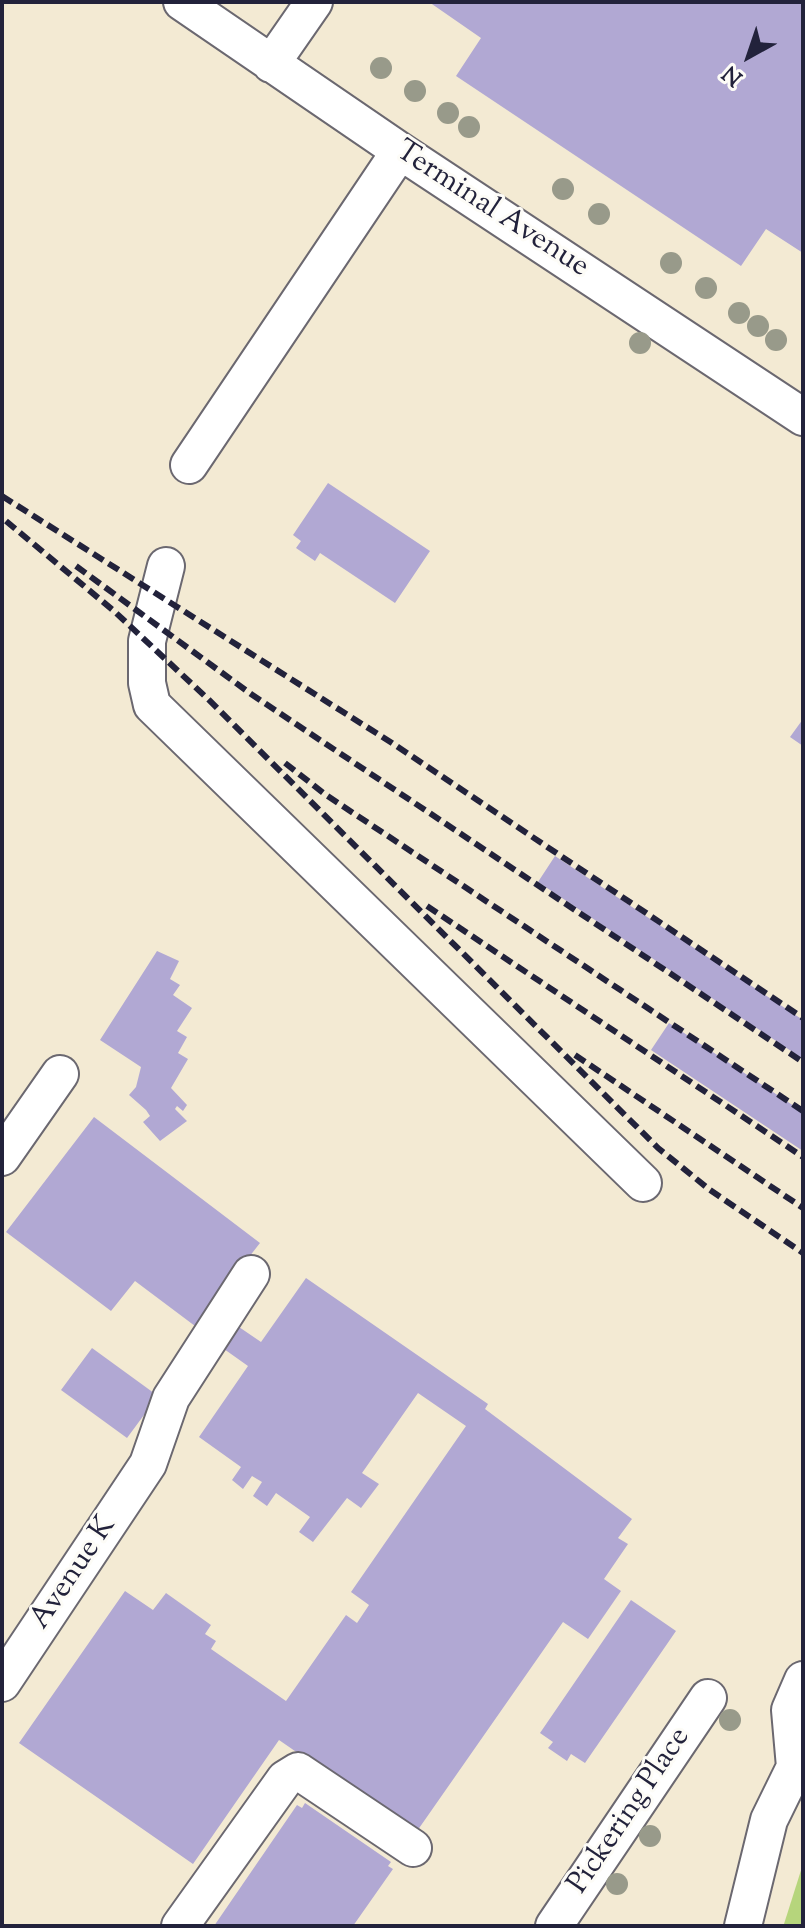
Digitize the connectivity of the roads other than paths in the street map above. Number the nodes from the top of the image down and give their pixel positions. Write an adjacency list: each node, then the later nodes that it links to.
1 (182, 2): 3 (street, Terminal Avenue)
2 (314, 2): 3 (street)
3 (271, 64): 4 (street, Terminal Avenue)
4 (400, 151): 5 (street, Terminal Avenue); 6 (street)
5 (803, 417)
6 (189, 465)
7 (166, 566): 10 (street)
8 (60, 1074): 9 (street)
9 (2, 1157)
10 (643, 1183)
11 (251, 1274): 13 (street, Avenue K)
12 (803, 1680): 15 (street)
13 (2, 1683)
14 (708, 1698): 19 (street, Pickering Place)
15 (799, 1760): 17 (street)
16 (413, 1848): 18 (street)
17 (744, 1922)
18 (180, 1926)
19 (554, 1926)

